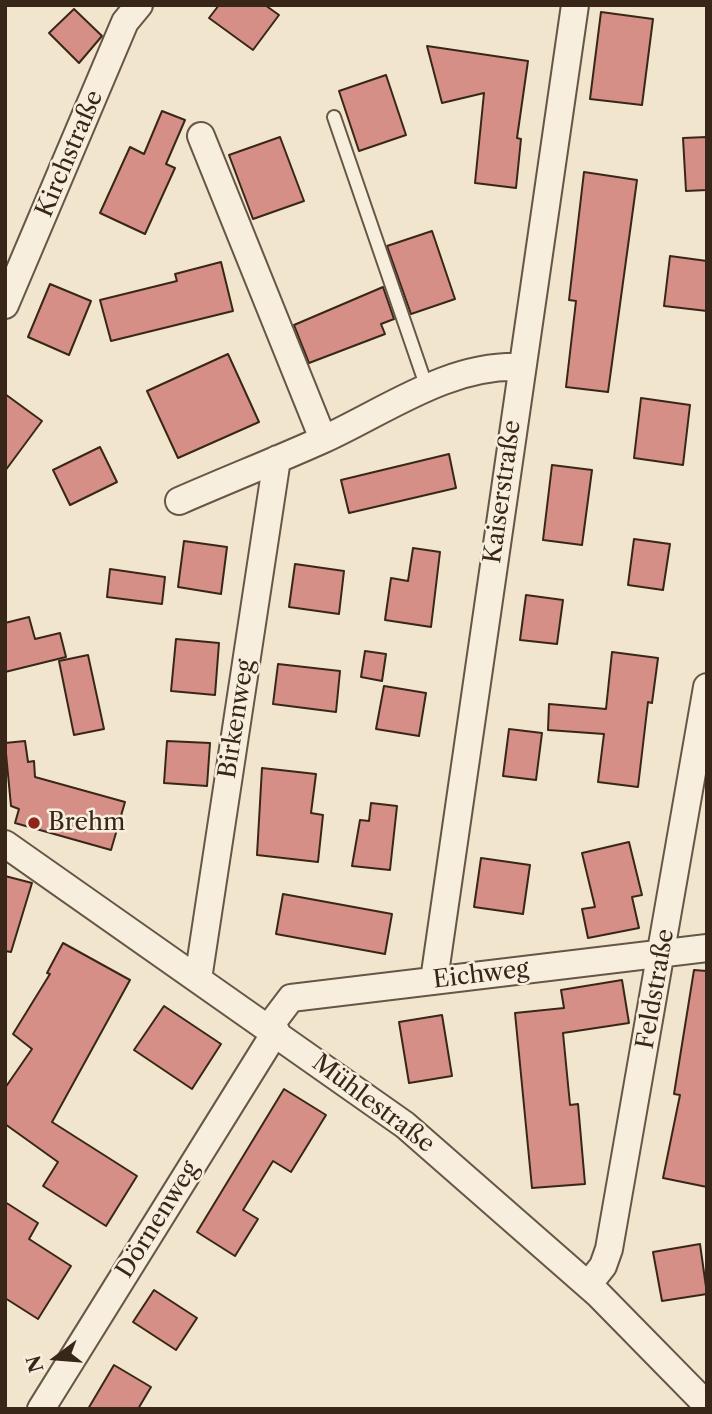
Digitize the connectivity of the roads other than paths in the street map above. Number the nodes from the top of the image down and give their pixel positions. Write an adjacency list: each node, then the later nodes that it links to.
1 (139, 5): 5 (street, Kirchstraße)
2 (575, 5): 6 (street, Kaiserstraße)
3 (334, 117): 7 (lane)
4 (201, 136): 8 (street)
5 (5, 305)
6 (521, 367): 7 (street); 16 (street, Kaiserstraße)
7 (427, 388): 8 (street)
8 (323, 439): 9 (street)
9 (277, 459): 10 (street); 15 (street, Birkenweg)
10 (179, 501)
11 (707, 687): 14 (street, Feldstraße)
12 (5, 844): 15 (street, Mühlestraße)
13 (707, 948): 14 (street, Eichweg)
14 (663, 954): 16 (street, Eichweg); 18 (street, Feldstraße)
15 (198, 979): 17 (street, Mühlestraße)
16 (434, 980): 17 (street, Eichweg)
17 (272, 1029): 18 (street, Mühlestraße); 20 (street, Dörnenweg)
18 (588, 1285): 19 (street, Mühlestraße)
19 (707, 1405)
20 (41, 1409)

